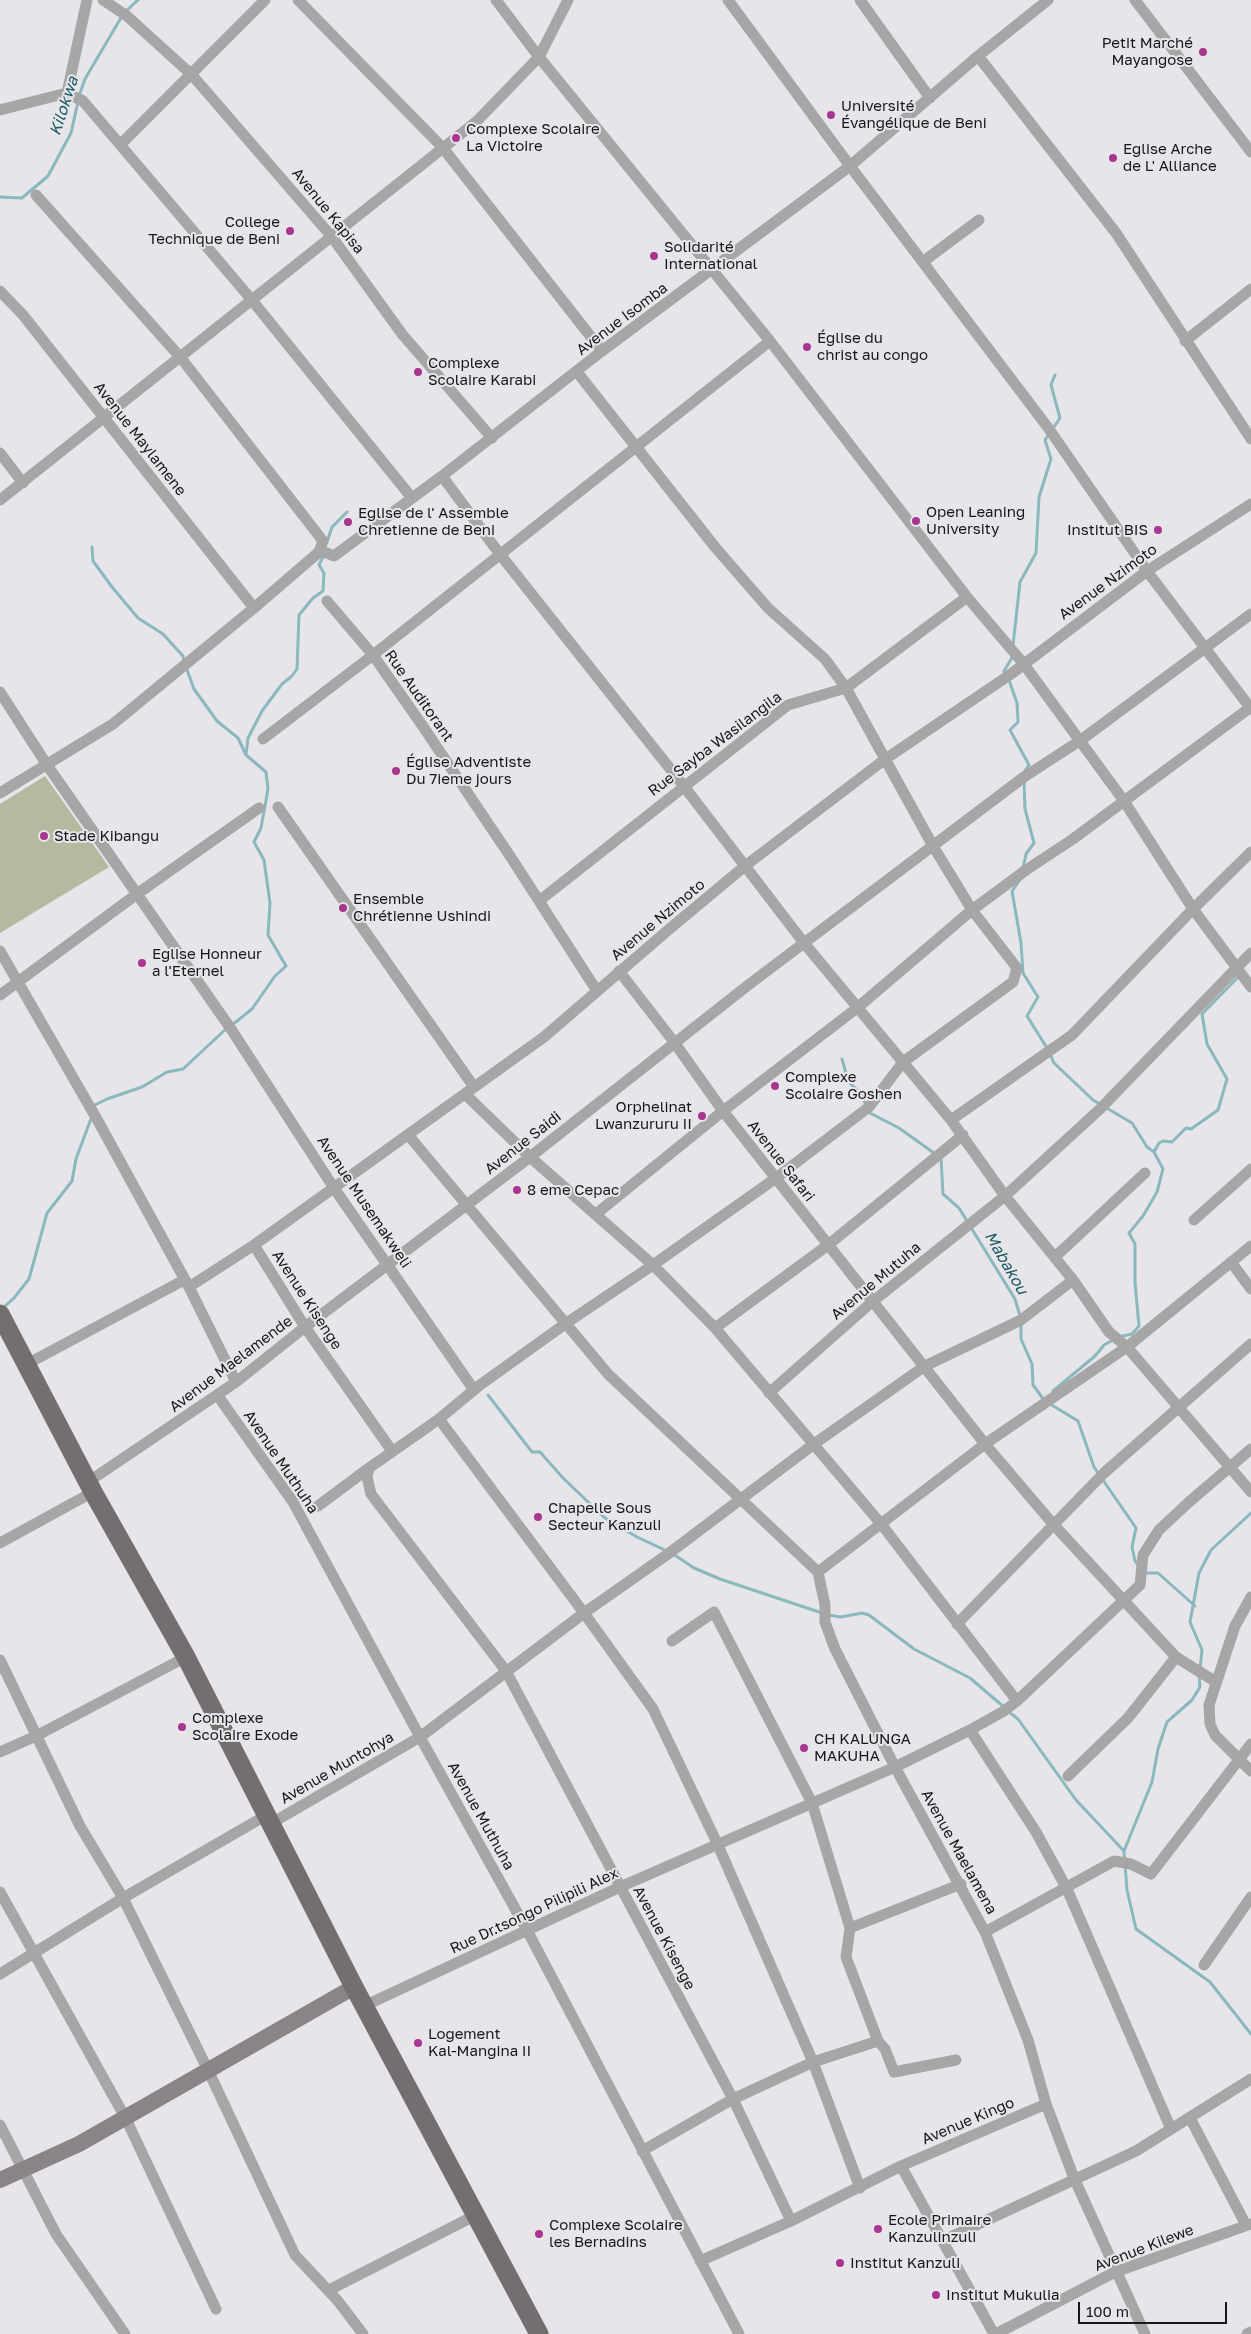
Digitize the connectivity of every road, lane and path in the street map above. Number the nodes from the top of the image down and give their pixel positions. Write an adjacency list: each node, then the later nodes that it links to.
1 (87, 0): 14 (street)
2 (103, 0): 13 (street, Avenue Kapisa)
3 (265, 0): 13 (street)
4 (298, 0): 18 (street)
5 (496, 0): 12 (street)
6 (568, 0): 12 (street)
7 (728, 0): 20 (street)
8 (860, 0): 15 (street)
9 (1048, 0): 11 (street, Avenue Isomba)
10 (1136, 0): 19 (street)
11 (978, 56): 15 (street, Avenue Isomba); 30 (street)
12 (539, 57): 18 (street); 25 (street)
13 (192, 75): 17 (street); 23 (street, Avenue Kapisa)
14 (67, 93): 16 (street); 17 (street)
15 (930, 98): 20 (street, Avenue Isomba)
16 (0, 110)
17 (121, 144): 28 (street)
18 (442, 148): 23 (street); 31 (street)
19 (1251, 152)
20 (850, 166): 24 (street); 25 (street, Avenue Isomba)
21 (36, 195): 32 (street)
22 (979, 220): 24 (street)
23 (332, 237): 28 (street); 35 (street, Avenue Kapisa)
24 (924, 261): 46 (street)
25 (712, 271): 29 (street); 31 (street, Avenue Isomba)
26 (1251, 289): 30 (street)
27 (0, 291): 34 (street, Avenue Maylamene)
28 (251, 299): 32 (street); 41 (street)
29 (770, 341): 37 (street); 47 (street)
30 (1185, 341): 36 (street)
31 (602, 351): 33 (street, Avenue Isomba)
32 (181, 358): 34 (street); 44 (street)
33 (577, 372): 35 (street, Avenue Isomba); 37 (street)
34 (103, 417): 40 (street); 49 (street, Avenue Maylamene)
35 (492, 438): 39 (street, Avenue Isomba)
36 (1251, 439)
37 (636, 446): 45 (street); 54 (street)
38 (0, 453): 40 (street)
39 (442, 476): 41 (street, Avenue Isomba); 45 (street)
40 (23, 483): 42 (street)
41 (412, 498): 44 (street, Avenue Isomba)
42 (0, 500)
43 (1251, 504): 46 (street, Avenue Nzimoto)
44 (323, 552): 49 (street)
45 (500, 553): 52 (street); 61 (street)
46 (1147, 571): 51 (street); 53 (street, Avenue Nzimoto)
47 (967, 597): 53 (street); 54 (street, Rue Sayba Wasilangila)
48 (327, 601): 52 (street, Rue Auditorant)
49 (254, 608): 60 (street)
50 (1251, 614): 51 (street, Avenue Saidi)
51 (1205, 647): 56 (street); 58 (street, Avenue Saidi)
52 (373, 655): 57 (street); 70 (street, Rue Auditorant)
53 (1023, 663): 58 (street); 59 (street, Avenue Nzimoto)
54 (846, 688): 59 (street); 61 (street, Rue Sayba Wasilangila)
55 (0, 692): 60 (street, Avenue Musemakweli)
56 (1251, 708): 63 (street)
57 (263, 739)
58 (1081, 740): 63 (street); 66 (street, Avenue Saidi)
59 (884, 760): 66 (street); 68 (street, Avenue Nzimoto)
60 (47, 765): 62 (street); 69 (street, Avenue Musemakweli)
61 (683, 785): 68 (street); 70 (street, Rue Sayba Wasilangila)
62 (0, 793)
63 (1124, 801): 71 (street); 72 (street)
64 (278, 807): 85 (street)
65 (259, 808): 69 (street)
66 (933, 846): 72 (street); 73 (street, Avenue Saidi)
67 (1251, 852): 71 (street)
68 (745, 866): 73 (street); 77 (street, Avenue Nzimoto)
69 (137, 894): 78 (street); 94 (street, Avenue Musemakweli)
70 (539, 901): 80 (street)
71 (1193, 909): 76 (street); 87 (street)
72 (972, 910): 82 (street); 84 (street)
73 (804, 943): 82 (street); 83 (street, Avenue Saidi)
74 (0, 951): 78 (street)
75 (1251, 953): 76 (street, Avenue Mutuha)
76 (1236, 967): 79 (street); 95 (street, Avenue Mutuha)
77 (619, 971): 80 (street, Avenue Nzimoto); 83 (street, Avenue Safari)
78 (17, 981): 81 (street); 107 (street)
79 (1251, 987)
80 (597, 991): 85 (street, Avenue Nzimoto)
81 (0, 995)
82 (857, 1008): 84 (street); 86 (street)
83 (674, 1042): 86 (street, Avenue Safari); 90 (street, Avenue Saidi)
84 (903, 1062): 87 (street); 93 (street)
85 (470, 1090): 89 (street, Avenue Nzimoto); 90 (street)
86 (723, 1112): 93 (street, Avenue Safari); 97 (street)
87 (951, 1120): 88 (street)
88 (963, 1135): 95 (street); 100 (street)
89 (409, 1136): 94 (street, Avenue Nzimoto); 96 (street)
90 (530, 1157): 96 (street, Avenue Saidi); 97 (street)
91 (1251, 1168): 98 (street)
92 (1145, 1173): 102 (street)
93 (776, 1178): 100 (street, Avenue Safari); 105 (street)
94 (334, 1188): 99 (street, Avenue Kisenge); 104 (street, Avenue Musemakweli)
95 (1005, 1196): 102 (street); 109 (street, Avenue Mutuha)
96 (466, 1206): 104 (street, Avenue Saidi); 111 (street)
97 (596, 1214): 105 (street)
98 (1194, 1220)
99 (254, 1245): 107 (street); 112 (street, Avenue Kisenge)
100 (828, 1245): 109 (street, Avenue Safari); 113 (street)
101 (1251, 1246): 103 (street)
102 (1055, 1257): 106 (street)
103 (1231, 1262): 108 (street); 114 (street)
104 (389, 1265): 112 (street, Avenue Maelamende); 119 (street, Avenue Musemakweli)
105 (653, 1265): 111 (street); 113 (street)
106 (1074, 1280): 114 (street); 117 (street, Avenue Muntohya)
107 (186, 1283): 116 (street); 118 (street)
108 (1251, 1289)
109 (872, 1302): 117 (street, Avenue Safari); 120 (street, Avenue Mutuha)
110 (4, 1321): 116 (main road)
111 (565, 1324): 119 (street); 132 (street)
112 (305, 1327): 118 (street, Avenue Maelamende); 127 (street, Avenue Kisenge)
113 (716, 1328): 120 (street)
114 (1122, 1344): 122 (street); 125 (street)
115 (1251, 1344): 122 (street)
116 (28, 1364): 130 (main road)
117 (925, 1366): 124 (street, Avenue Muntohya); 125 (street, Avenue Safari)
118 (236, 1382): 121 (street, Avenue Maelamende)
119 (474, 1390): 123 (street)
120 (770, 1393): 124 (street)
121 (218, 1396): 130 (street, Avenue Maelamende); 151 (street, Avenue Muthuha)
122 (1178, 1408): 128 (street); 134 (street)
123 (439, 1419): 127 (street); 140 (street)
124 (814, 1444): 132 (street, Avenue Muntohya); 135 (street)
125 (986, 1444): 134 (street, Avenue Safari); 135 (street)
126 (1251, 1450): 128 (street, Rue Dr.tsongo Pilipili Alex)
127 (392, 1452): 129 (street)
128 (1230, 1467): 131 (street); 139 (street, Rue Dr.tsongo Pilipili Alex)
129 (369, 1468): 133 (street); 146 (street, Avenue Kisenge)
130 (91, 1487): 136 (street, Avenue Maelamende); 144 (main road)
131 (1251, 1492)
132 (740, 1500): 137 (street); 140 (street, Avenue Muntohya)
133 (318, 1506)
134 (1054, 1524): 139 (street, Avenue Safari); 141 (street)
135 (882, 1525): 137 (street); 141 (street)
136 (0, 1543)
137 (818, 1572): 155 (street, Avenue Maelamena)
138 (1251, 1597): 147 (street)
139 (1123, 1600): 143 (street, Avenue Safari); 148 (street, Rue Dr.tsongo Pilipili Alex)
140 (584, 1613): 146 (street, Avenue Muntohya); 160 (street)
141 (957, 1624): 148 (street)
142 (672, 1641): 158 (street)
143 (1176, 1657): 147 (street, Avenue Safari); 157 (street)
144 (186, 1658): 150 (street); 159 (main road)
145 (0, 1660): 150 (street)
146 (506, 1670): 151 (street, Avenue Muntohya); 162 (street, Avenue Kisenge)
147 (1216, 1682): 154 (street)
148 (1010, 1706): 149 (street, Rue Dr.tsongo Pilipili Alex)
149 (970, 1730): 155 (street, Rue Dr.tsongo Pilipili Alex); 163 (street)
150 (36, 1736): 153 (street); 166 (street)
151 (420, 1738): 159 (street, Avenue Muntohya); 168 (street, Avenue Muthuha)
152 (1251, 1744): 154 (street)
153 (0, 1752)
154 (1239, 1761): 156 (street); 163 (street)
155 (895, 1767): 158 (street, Rue Dr.tsongo Pilipili Alex); 161 (street, Avenue Maelamena)
156 (1251, 1771)
157 (1068, 1776)
158 (812, 1803): 160 (street, Rue Dr.tsongo Pilipili Alex); 167 (street)
159 (267, 1820): 166 (street, Avenue Muntohya); 173 (main road)
160 (717, 1843): 162 (street, Rue Dr.tsongo Pilipili Alex); 177 (street)
161 (960, 1884): 167 (street); 169 (street, Avenue Maelamena)
162 (620, 1887): 168 (street, Rue Dr.tsongo Pilipili Alex); 180 (street, Avenue Kisenge)
163 (1067, 1889): 169 (street); 185 (street)
164 (0, 1892): 170 (street)
165 (1251, 1897): 171 (street)
166 (123, 1898): 170 (street, Avenue Muntohya); 178 (street)
167 (850, 1928): 175 (street)
168 (528, 1932): 174 (street, Rue Dr.tsongo Pilipili Alex); 186 (street, Avenue Muthuha)
169 (986, 1932): 181 (street, Avenue Maelamena)
170 (34, 1955): 172 (street, Avenue Muntohya); 183 (street)
171 (1204, 1965)
172 (0, 1974)
173 (354, 1987): 174 (main road); 178 (street)
174 (364, 2006): 192 (main road)
175 (878, 2041): 176 (street); 177 (street)
176 (956, 2060)
177 (813, 2062): 180 (street); 191 (street)
178 (208, 2070): 183 (street); 198 (street)
179 (1251, 2079): 182 (street)
180 (733, 2099): 186 (street); 193 (street, Avenue Kisenge)
181 (1046, 2104): 187 (street, Avenue Kingo); 189 (street)
182 (1190, 2118): 185 (street); 194 (street)
183 (126, 2119): 188 (street); 199 (street)
184 (0, 2125): 188 (street)
185 (1171, 2129): 189 (street)
186 (642, 2151): 196 (street, Avenue Muthuha)
187 (901, 2166): 191 (street, Avenue Kingo); 195 (street)
188 (24, 2171): 190 (street); 201 (street)
189 (1074, 2178): 195 (street); 197 (street)
190 (0, 2180)
191 (860, 2188): 193 (street, Avenue Kingo)
192 (476, 2215): 198 (street); 203 (main road)
193 (791, 2221): 196 (street, Avenue Kingo)
194 (1249, 2224): 197 (street, Avenue Kilewe)
195 (944, 2240): 205 (street)
196 (700, 2261): 204 (street, Avenue Muthuha)
197 (1116, 2272): 205 (street, Avenue Kilewe); 206 (street)
198 (329, 2290): 202 (street)
199 (216, 2309)
200 (1251, 2332): 207 (street)
201 (125, 2334)
202 (363, 2334)
203 (539, 2334)
204 (738, 2334)
205 (995, 2334)
206 (1146, 2334)
207 (1247, 2334)

